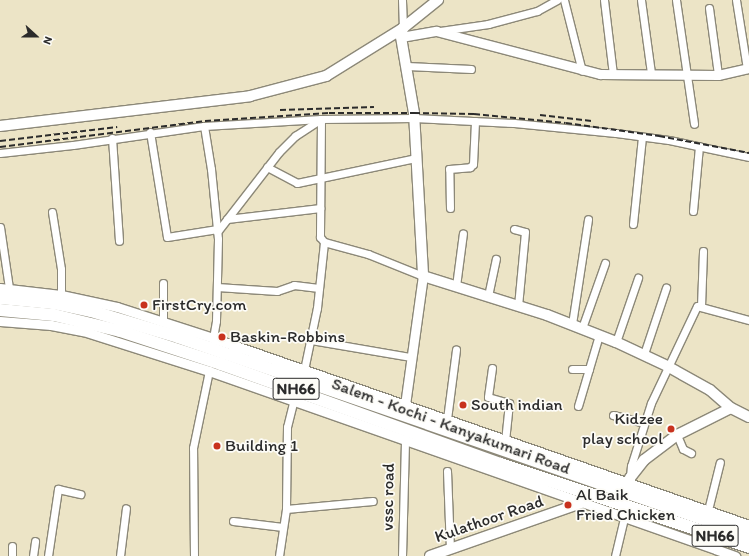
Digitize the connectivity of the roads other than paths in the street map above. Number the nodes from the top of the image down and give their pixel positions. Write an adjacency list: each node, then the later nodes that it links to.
1 (402, 0): 11 (street)
2 (438, 0): 11 (main road)
3 (557, 0): 10 (street)
4 (564, 0): 15 (street)
5 (604, 0): 17 (street)
6 (641, 0): 16 (street)
7 (676, 0): 18 (street)
8 (736, 0): 13 (street)
9 (709, 8): 19 (street)
10 (436, 31): 11 (street); 15 (street)
11 (402, 32): 12 (main road); 24 (main road)
12 (407, 66): 14 (street); 21 (main road)
13 (748, 68): 19 (street)
14 (471, 69)
15 (582, 71): 17 (street)
16 (651, 73): 17 (street); 18 (street)
17 (613, 74)
18 (688, 74): 19 (street); 23 (street)
19 (718, 75)
20 (321, 118): 21 (street); 25 (street); 33 (street); 34 (street)
21 (414, 118): 22 (street); 32 (main road)
22 (475, 121): 27 (street); 36 (street)
23 (694, 124)
24 (0, 126)
25 (204, 126): 26 (street); 44 (street)
26 (150, 132): 28 (street); 44 (street)
27 (642, 137): 29 (street); 41 (street)
28 (112, 138): 30 (street); 46 (street)
29 (699, 146): 31 (street); 37 (street)
30 (0, 152)
31 (749, 157)
32 (416, 158): 34 (street); 51 (main road)
33 (267, 167): 34 (street); 39 (street)
34 (320, 179): 35 (street)
35 (320, 208): 39 (street); 47 (street)
36 (450, 208)
37 (693, 211)
38 (52, 212): 59 (street)
39 (227, 219): 44 (street)
40 (588, 219): 68 (street)
41 (633, 224)
42 (0, 227): 56 (street)
43 (514, 229): 62 (street)
44 (217, 230): 55 (street)
45 (463, 233): 54 (street)
46 (119, 241)
47 (324, 242): 51 (street); 57 (street)
48 (703, 252): 63 (street)
49 (496, 259): 60 (street)
50 (605, 263): 69 (street)
51 (423, 276): 54 (main road); 76 (street)
52 (638, 278): 73 (street)
53 (163, 283): 67 (street)
54 (456, 286): 60 (main road)
55 (217, 287): 57 (street); 71 (street)
56 (5, 288): 59 (street)
57 (319, 288): 72 (street)
58 (666, 288): 75 (street)
59 (60, 295): 67 (street)
60 (488, 296): 62 (main road)
61 (0, 298): 97 (highway, Salem - Kochi - Kanyakumari Road / NH66)
62 (518, 306): 68 (main road)
63 (701, 306): 65 (street); 77 (street)
64 (0, 310): 97 (highway, Salem - Kochi - Kanyakumari Road / NH66)
65 (749, 320)
66 (0, 321): 81 (street)
67 (163, 322): 71 (street)
68 (572, 324): 69 (main road)
69 (582, 328): 70 (main road)
70 (599, 335): 73 (main road); 80 (street)
71 (213, 338): 82 (street)
72 (311, 340): 76 (street); 82 (street)
73 (616, 342): 75 (main road)
74 (456, 350): 89 (street)
75 (644, 354): 77 (main road)
76 (410, 357): 84 (street)
77 (667, 366): 86 (main road); 90 (street)
78 (492, 368): 93 (street)
79 (572, 369): 80 (street)
80 (589, 369): 85 (street)
81 (209, 370): 83 (street); 117 (street)
82 (304, 370): 84 (street)
83 (294, 399): 92 (street); 102 (street)
84 (405, 405): 89 (street)
85 (578, 406)
86 (731, 408): 88 (main road); 91 (main road)
87 (613, 415): 90 (street)
88 (749, 417)
89 (447, 419): 93 (street)
90 (644, 423): 98 (street)
91 (677, 435): 94 (street); 98 (main road)
92 (405, 440): 97 (street); 119 (street, vssc road)
93 (506, 442): 97 (street)
94 (691, 453)
95 (720, 462): 103 (street)
96 (447, 471): 112 (street)
97 (587, 487): 98 (highway, Salem - Kochi - Kanyakumari Road / NH66); 98 (street); 104 (street); 112 (main road, Kulathoor Road)
98 (628, 490): 103 (street); 104 (street); 108 (highway, Salem - Kochi - Kanyakumari Road / NH66); 111 (highway, Salem - Kochi - Kanyakumari Road / NH66)
99 (80, 494): 115 (street)
100 (373, 501): 102 (street)
101 (126, 508): 116 (street)
102 (286, 509): 107 (street)
103 (708, 510): 106 (street)
104 (625, 519): 121 (street); 122 (street)
105 (233, 521): 107 (street)
106 (749, 525)
107 (283, 527): 118 (street)
108 (749, 535)
109 (35, 541): 114 (street)
110 (12, 546): 113 (street)
111 (749, 547)
112 (450, 549): 120 (main road, Kulathoor Road)
113 (12, 556)
114 (32, 556)
115 (48, 556)
116 (120, 556)
117 (194, 556)
118 (279, 556)
119 (402, 556)
120 (430, 556)
121 (614, 556)
122 (735, 556)

